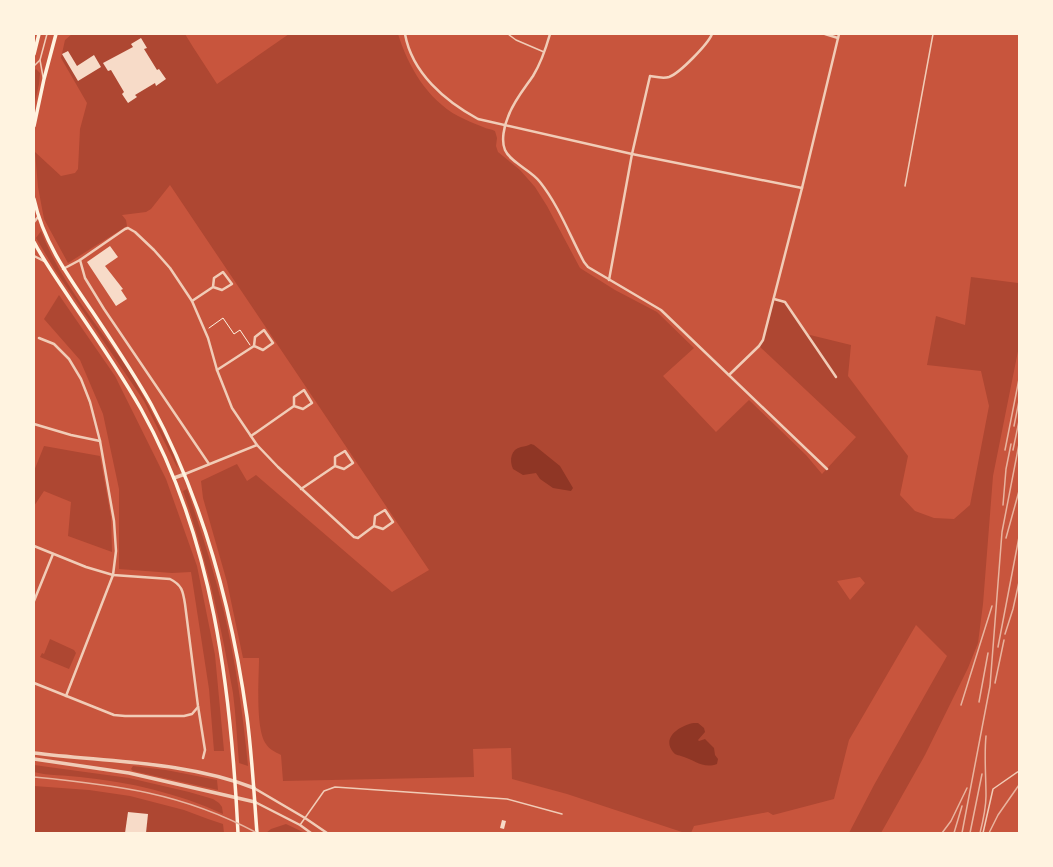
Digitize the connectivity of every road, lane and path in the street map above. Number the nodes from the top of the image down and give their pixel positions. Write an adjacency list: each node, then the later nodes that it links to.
1 (39, 34): 12 (main road)
2 (47, 34): 13 (lane)
3 (56, 34): 15 (main road)
4 (405, 34): 17 (street)
5 (508, 34): 11 (lane)
6 (550, 34): 11 (street)
7 (712, 34): 18 (street)
8 (825, 34): 10 (street)
9 (933, 34): 19 (lane)
10 (839, 36): 20 (street)
11 (544, 52): 17 (street)
12 (34, 54)
13 (40, 60): 14 (lane); 15 (lane)
14 (34, 66)
15 (44, 79): 16 (main road)
16 (34, 126)
17 (505, 126): 18 (street); 29 (street)
18 (632, 154): 20 (street); 29 (street)
19 (904, 186)
20 (802, 188): 31 (street)
21 (34, 200): 22 (main road)
22 (38, 217): 23 (street); 28 (main road)
23 (34, 222)
24 (34, 242): 27 (main road)
25 (34, 256): 27 (street)
26 (80, 260): 28 (street); 32 (street); 44 (street)
27 (44, 261): 48 (main road)
28 (63, 269): 47 (main road)
29 (609, 280): 37 (street)
30 (213, 287): 30 (street); 32 (street)
31 (774, 299): 37 (street); 38 (street)
32 (192, 301): 33 (street)
33 (205, 330): 35 (path); 36 (street)
34 (39, 338): 42 (street)
35 (253, 347): 35 (street); 36 (street)
36 (218, 370): 41 (street)
37 (730, 375): 46 (street)
38 (836, 376)
39 (294, 406): 39 (street); 41 (street)
40 (34, 424): 42 (street)
41 (251, 436): 43 (street)
42 (100, 441): 53 (street)
43 (257, 445): 44 (street); 49 (street)
44 (209, 464): 47 (street)
45 (335, 466): 45 (street); 49 (street)
46 (827, 469)
47 (185, 474): 48 (street); 63 (main road)
48 (174, 478): 62 (main road)
49 (301, 489): 50 (street)
50 (374, 526): 50 (street)
51 (34, 546): 52 (street)
52 (53, 554): 53 (street); 54 (street)
53 (113, 575): 56 (street); 57 (street)
54 (34, 601)
55 (34, 683): 56 (street)
56 (66, 696): 57 (street)
57 (198, 706): 59 (street)
58 (34, 753): 62 (street)
59 (203, 758)
60 (34, 760): 64 (street)
61 (1019, 771): 73 (lane)
62 (234, 780): 63 (street); 64 (main road)
63 (254, 788): 65 (main road); 67 (street)
64 (236, 798): 65 (street); 69 (main road)
65 (255, 802): 68 (street); 70 (main road)
66 (562, 814): 67 (lane)
67 (305, 818): 68 (lane); 72 (street)
68 (300, 825): 71 (street)
69 (238, 833)
70 (257, 833)
71 (311, 833)
72 (327, 833)
73 (984, 833)

